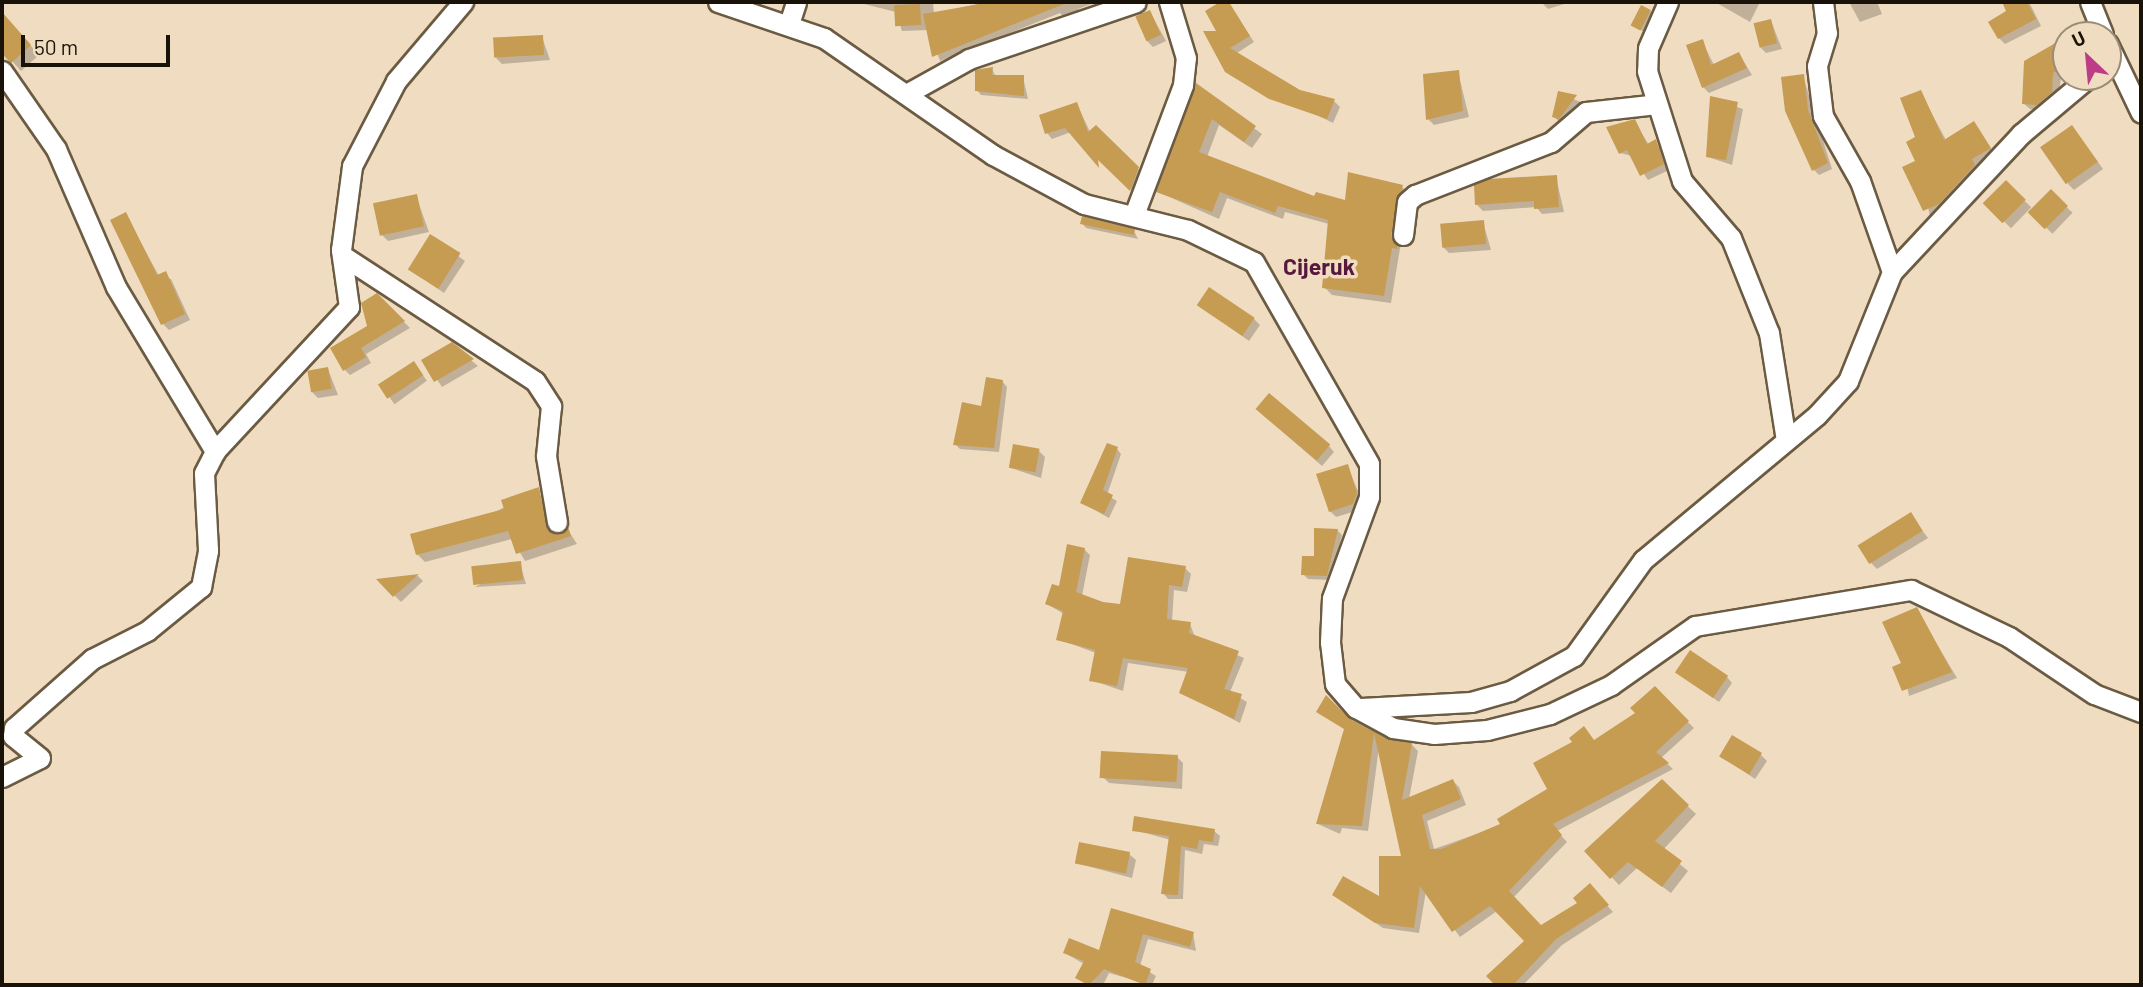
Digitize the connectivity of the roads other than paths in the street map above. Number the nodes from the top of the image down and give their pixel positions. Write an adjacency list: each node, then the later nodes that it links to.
1 (463, 2): 19 (street)
2 (718, 2): 10 (street)
3 (796, 2): 10 (street)
4 (1136, 2): 14 (street)
5 (1169, 2): 17 (street)
6 (1668, 2): 15 (street)
7 (1823, 2): 20 (street)
8 (2090, 2): 9 (street)
9 (2097, 21)
10 (789, 24): 14 (street)
11 (2, 71): 22 (street)
12 (2122, 77): 16 (street)
13 (2072, 91): 20 (street)
14 (908, 93): 17 (street)
15 (1657, 104): 18 (street); 21 (street)
16 (2141, 113)
17 (1134, 215): 24 (street)
18 (1403, 234)
19 (343, 256): 22 (street); 23 (street)
20 (1892, 272): 21 (street)
21 (1786, 440): 24 (street)
22 (215, 451): 26 (street)
23 (556, 522)
24 (1356, 708): 25 (street)
25 (2141, 712)
26 (2, 777)

